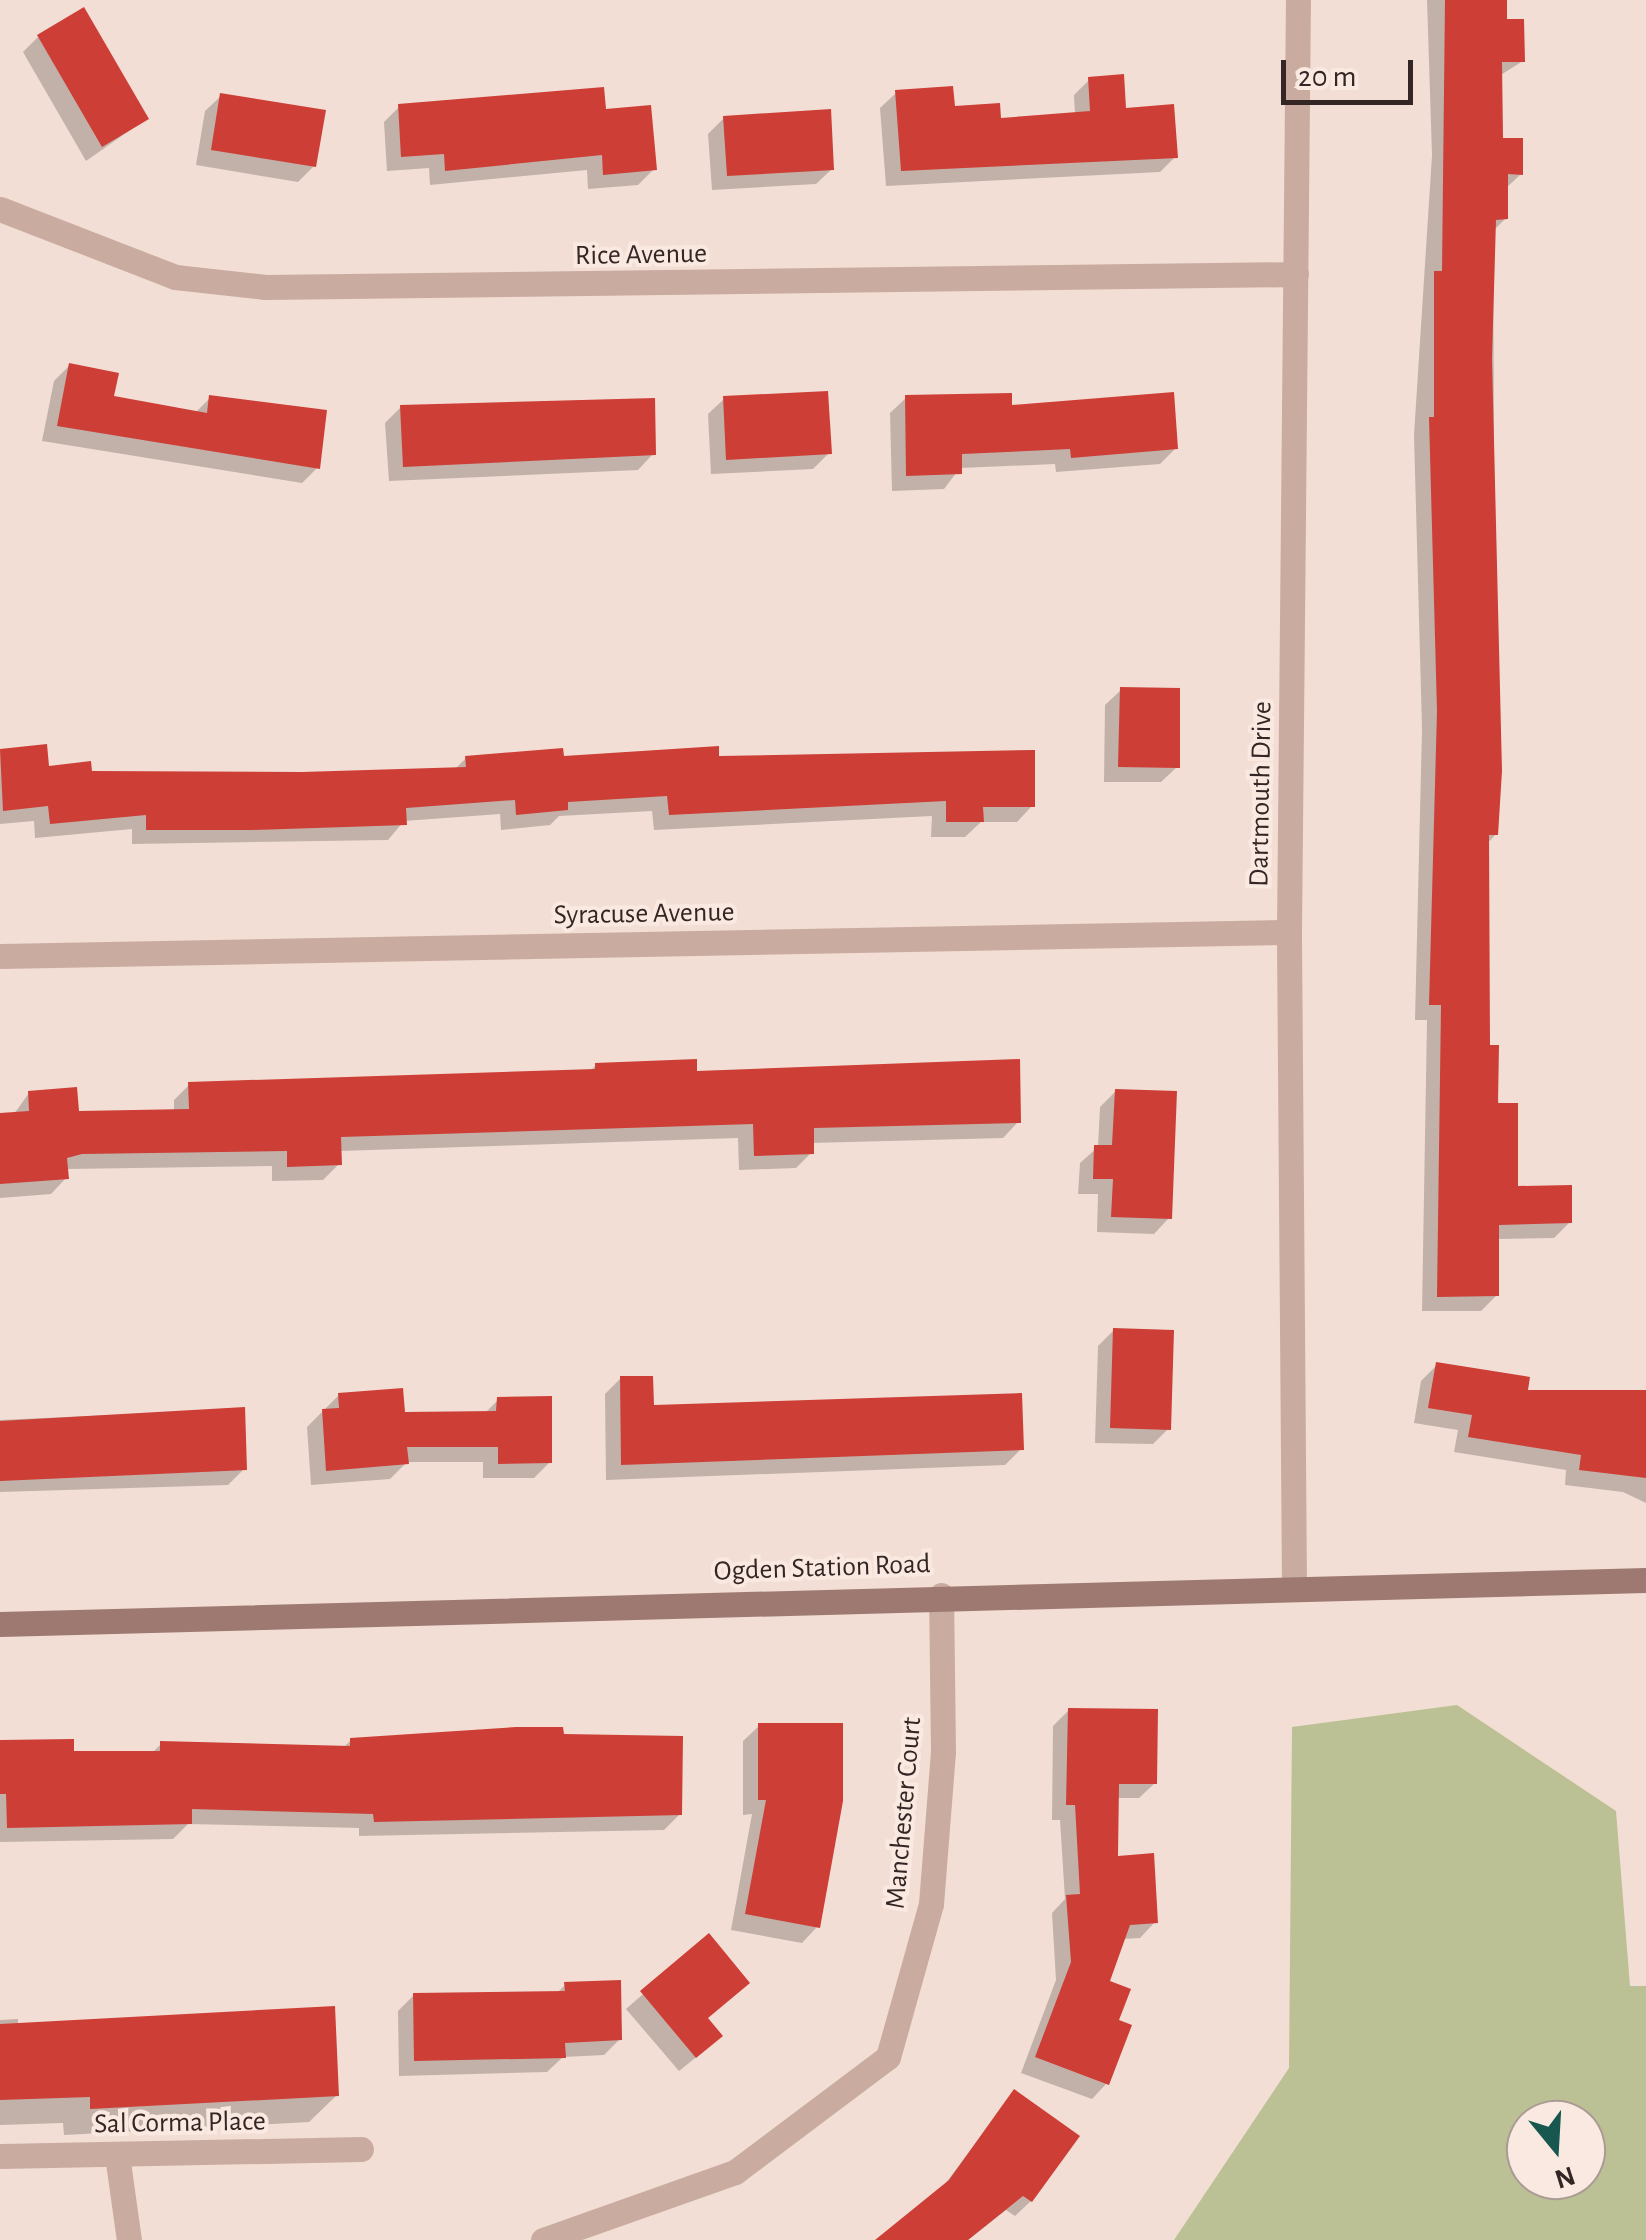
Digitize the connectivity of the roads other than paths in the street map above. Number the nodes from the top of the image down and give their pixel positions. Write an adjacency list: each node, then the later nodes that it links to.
1 (1298, 0): 3 (street, Dartmouth Drive)
2 (0, 209): 3 (street, Rice Avenue)
3 (1296, 274): 4 (street, Dartmouth Drive)
4 (1289, 932): 5 (street, Syracuse Avenue); 7 (street, Dartmouth Drive)
5 (0, 956)
6 (1646, 1580): 7 (street, Ogden Station Road)
7 (1294, 1588): 8 (street, Ogden Station Road)
8 (941, 1594): 9 (street, Ogden Station Road); 14 (street, Manchester Court)
9 (0, 1624)
10 (361, 2150): 11 (street, Sal Corma Place)
11 (116, 2155): 12 (street, Sal Corma Place); 13 (street)
12 (0, 2156)
13 (129, 2240)
14 (543, 2240)

